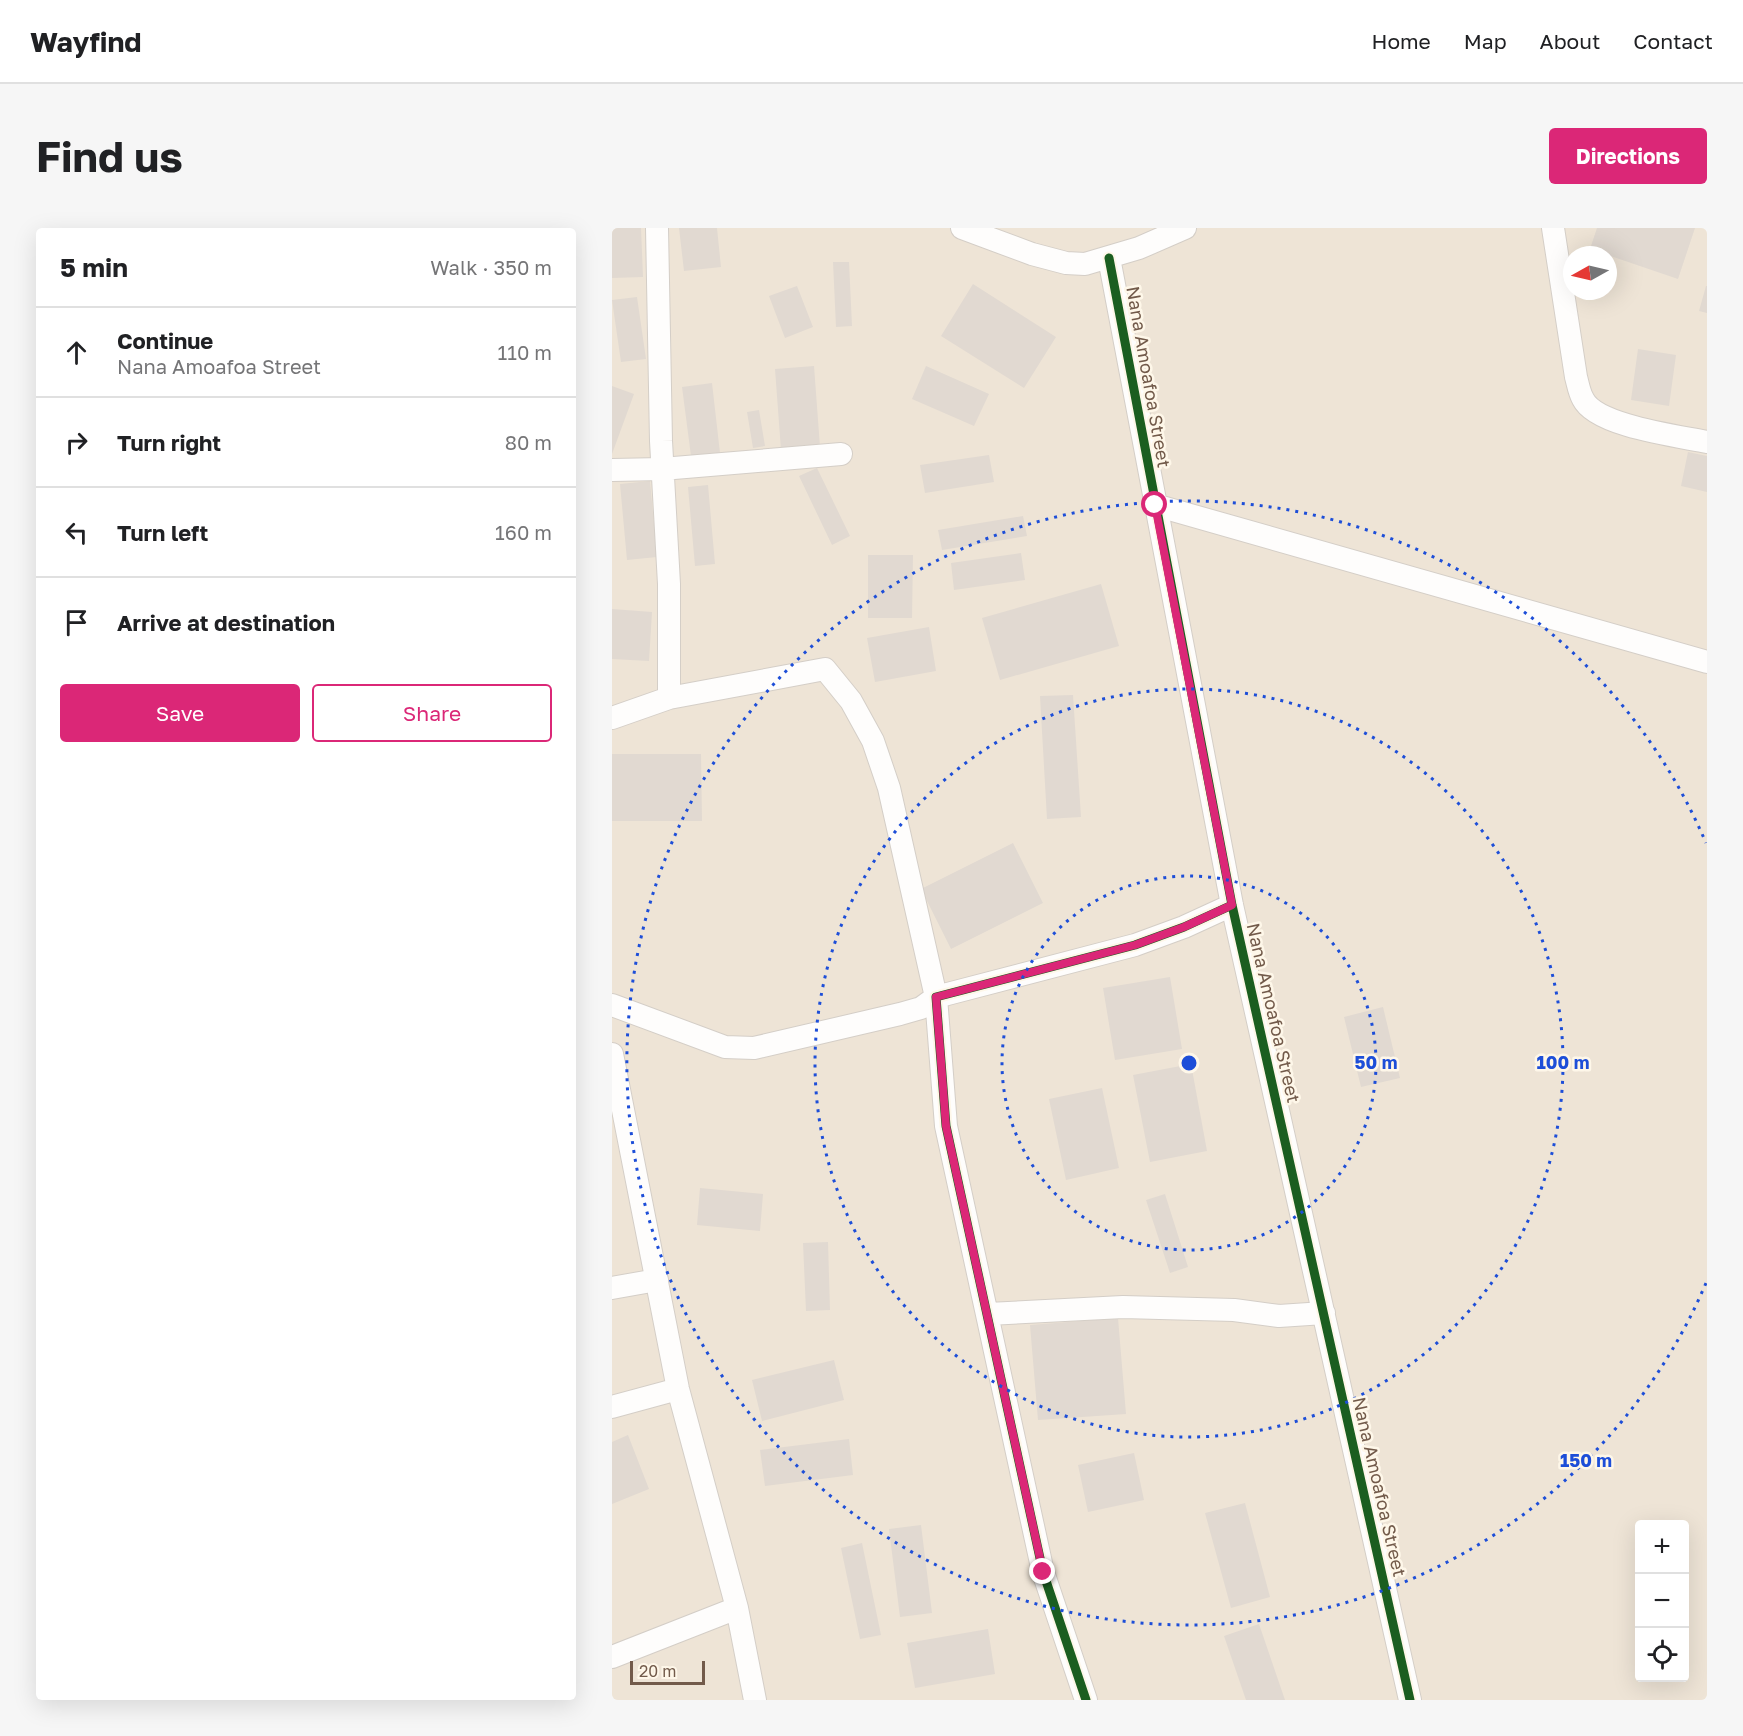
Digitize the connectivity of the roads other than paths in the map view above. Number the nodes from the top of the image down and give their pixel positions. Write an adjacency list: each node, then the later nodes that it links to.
1 (657, 228): 8 (street)
2 (962, 228): 5 (street)
3 (1185, 228): 5 (street)
4 (1553, 228): 6 (street)
5 (1109, 258): 10 (street, Nana Amoafoa Street)
6 (1707, 442)
7 (841, 454): 8 (street)
8 (662, 469): 9 (street); 12 (street)
9 (612, 470)
10 (1155, 505): 11 (street); 14 (street, Nana Amoafoa Street)
11 (1707, 662)
12 (669, 698): 13 (street); 15 (street)
13 (612, 718)
14 (1232, 905): 15 (street); 20 (street, Nana Amoafoa Street)
15 (936, 997): 16 (street); 21 (street)
16 (612, 1005)
17 (612, 1057): 18 (street)
18 (657, 1281): 19 (street); 22 (street)
19 (612, 1288)
20 (1323, 1313): 21 (street); 28 (street, Nana Amoafoa Street)
21 (987, 1314): 27 (street)
22 (678, 1389): 23 (street); 24 (street)
23 (612, 1407)
24 (737, 1608): 25 (street); 26 (street)
25 (612, 1657)
26 (755, 1700)
27 (1086, 1700)
28 (1410, 1700)

